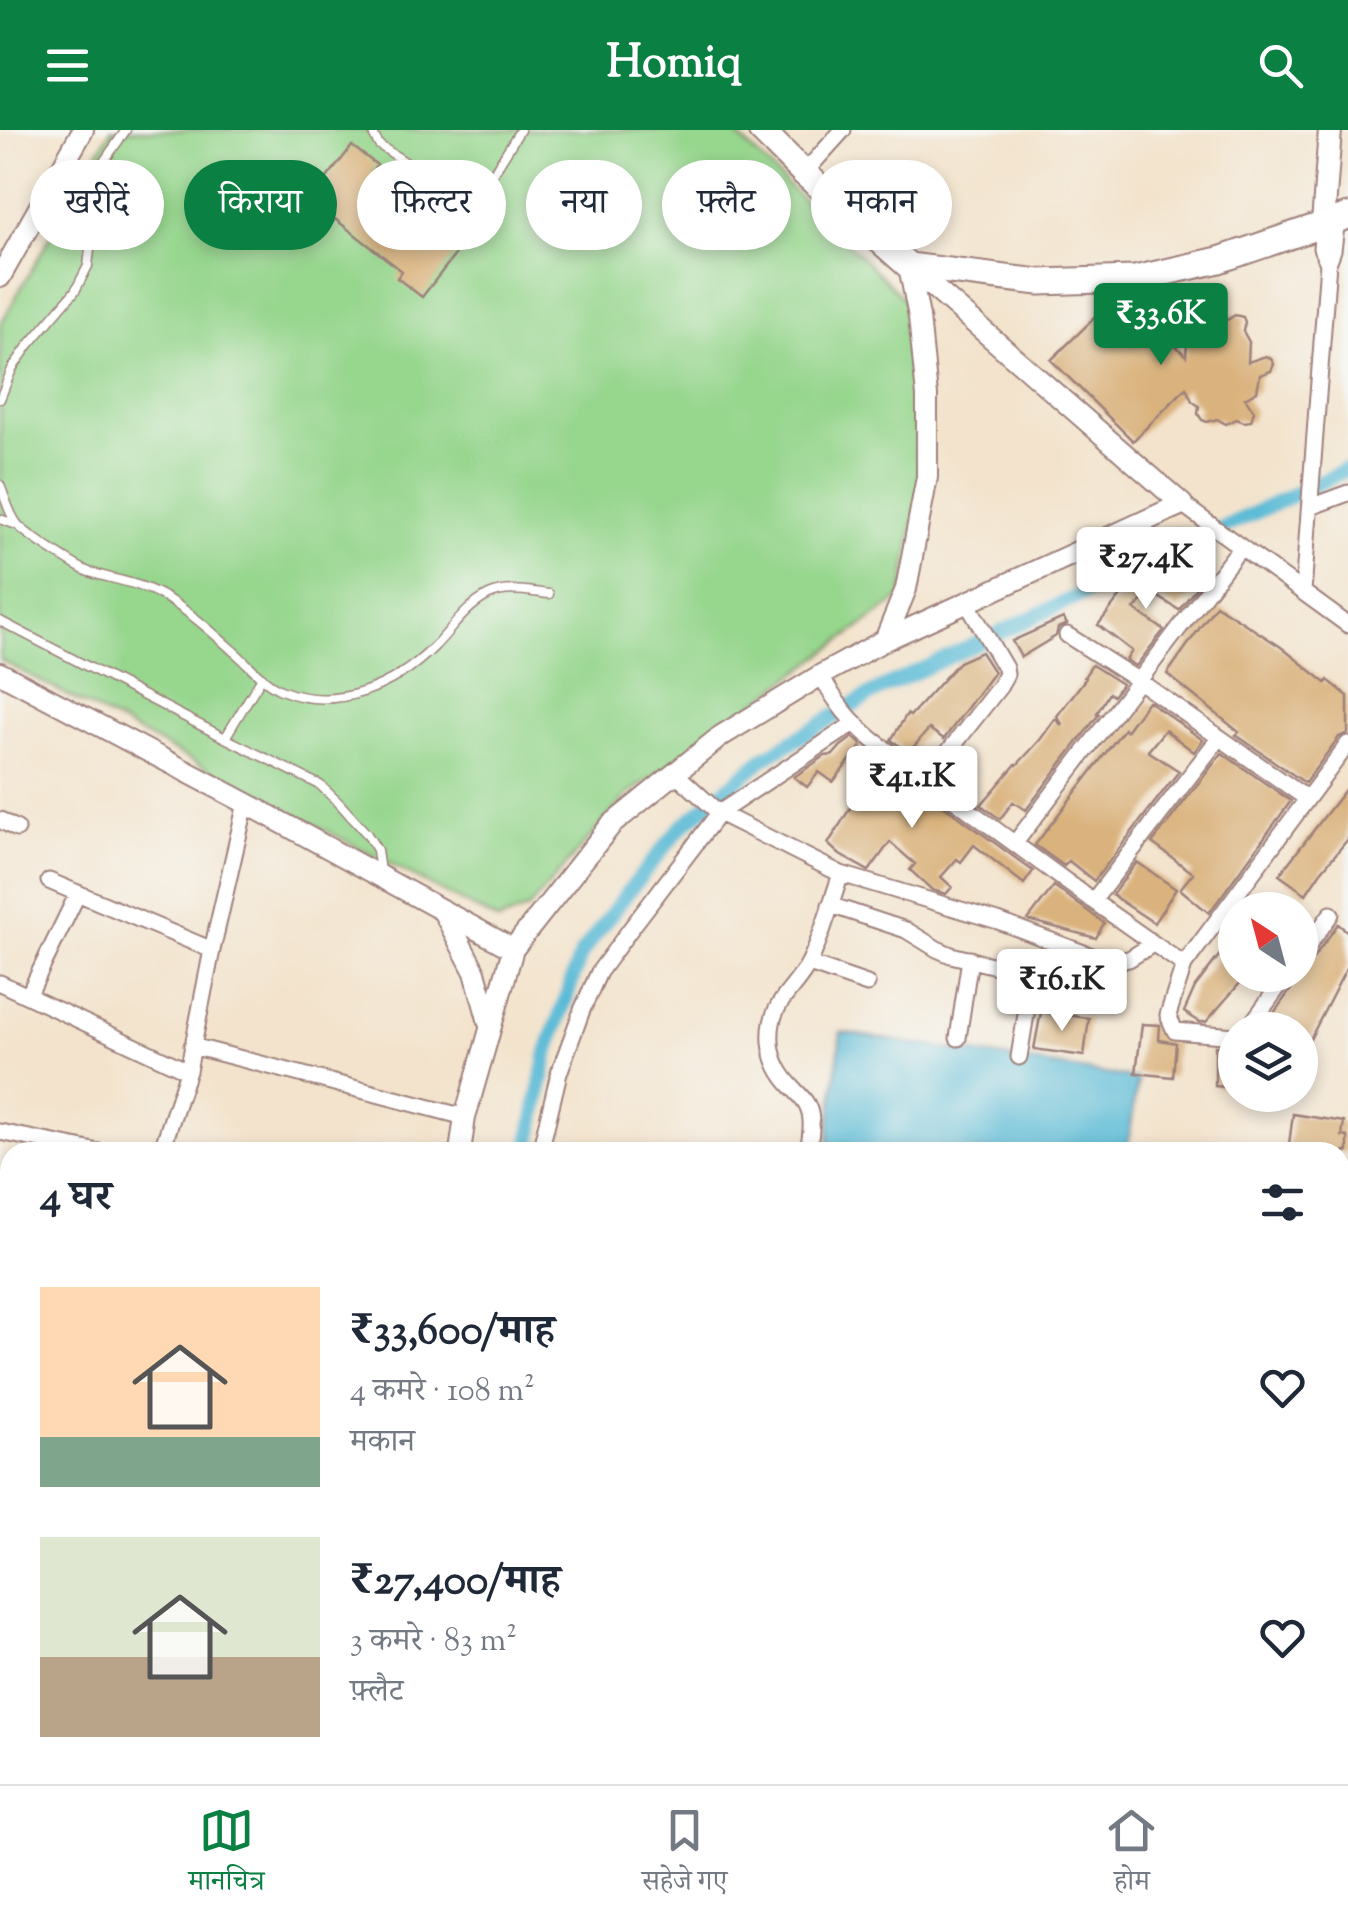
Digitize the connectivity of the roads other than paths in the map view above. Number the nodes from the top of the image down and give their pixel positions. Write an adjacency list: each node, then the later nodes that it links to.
1 (83, 130): 12 (street)
2 (126, 130): 13 (lane)
3 (374, 130): 4 (lane)
4 (520, 130)
5 (761, 130): 9 (main road)
6 (843, 130): 9 (street)
7 (1330, 130): 10 (main road)
8 (1344, 130): 10 (main road)
9 (804, 173): 11 (main road)
10 (1336, 220): 11 (main road); 17 (street)
11 (910, 266): 16 (street); 27 (street)
12 (0, 277)
13 (0, 399)
14 (0, 485): 19 (lane)
15 (1348, 493): 17 (street)
16 (1182, 504): 20 (street); 23 (street)
17 (1310, 507): 21 (street)
18 (0, 519): 19 (lane)
19 (17, 525): 30 (lane)
20 (1242, 548): 21 (street); 31 (street)
21 (1303, 592): 25 (street)
22 (550, 594): 30 (lane)
23 (967, 603): 27 (street); 37 (street)
24 (0, 621): 33 (lane)
25 (1348, 625)
26 (1067, 635): 31 (street)
27 (885, 640): 29 (street)
28 (0, 673): 39 (street)
29 (821, 674): 32 (street); 36 (street)
30 (262, 677): 33 (lane)
31 (1138, 681): 34 (street); 43 (street)
32 (850, 721): 37 (street); 40 (street)
33 (225, 738): 45 (lane)
34 (1220, 738): 38 (street); 48 (street)
35 (1348, 744): 38 (street)
36 (683, 780): 40 (street); 54 (street)
37 (927, 780): 43 (street)
38 (1306, 798): 58 (street)
39 (246, 803): 45 (street); 55 (street)
40 (715, 810): 44 (street); 73 (street)
41 (0, 820): 42 (street)
42 (17, 828)
43 (1015, 843): 48 (street)
44 (841, 874): 49 (street); 53 (street)
45 (380, 877): 50 (street)
46 (49, 881): 47 (street)
47 (78, 893): 55 (street); 61 (street)
48 (1093, 902): 53 (street)
49 (830, 906): 56 (street); 57 (street)
50 (443, 911): 54 (street); 62 (street)
51 (1331, 914): 52 (street)
52 (1318, 932)
53 (1153, 944): 58 (street)
54 (513, 949): 62 (street)
55 (212, 950): 65 (street)
56 (970, 959): 64 (street); 66 (street)
57 (809, 964): 60 (street); 74 (street)
58 (1184, 965): 63 (street)
59 (0, 984): 61 (street)
60 (867, 984)
61 (28, 996): 67 (street)
62 (490, 1028): 68 (street)
63 (1218, 1035)
64 (958, 1038)
65 (192, 1046): 67 (street); 68 (street)
66 (1019, 1057)
67 (188, 1071): 71 (street)
68 (465, 1117): 72 (street)
69 (0, 1132): 70 (street)
70 (50, 1142)
71 (164, 1142)
72 (461, 1142)
73 (542, 1142)
74 (809, 1142)

